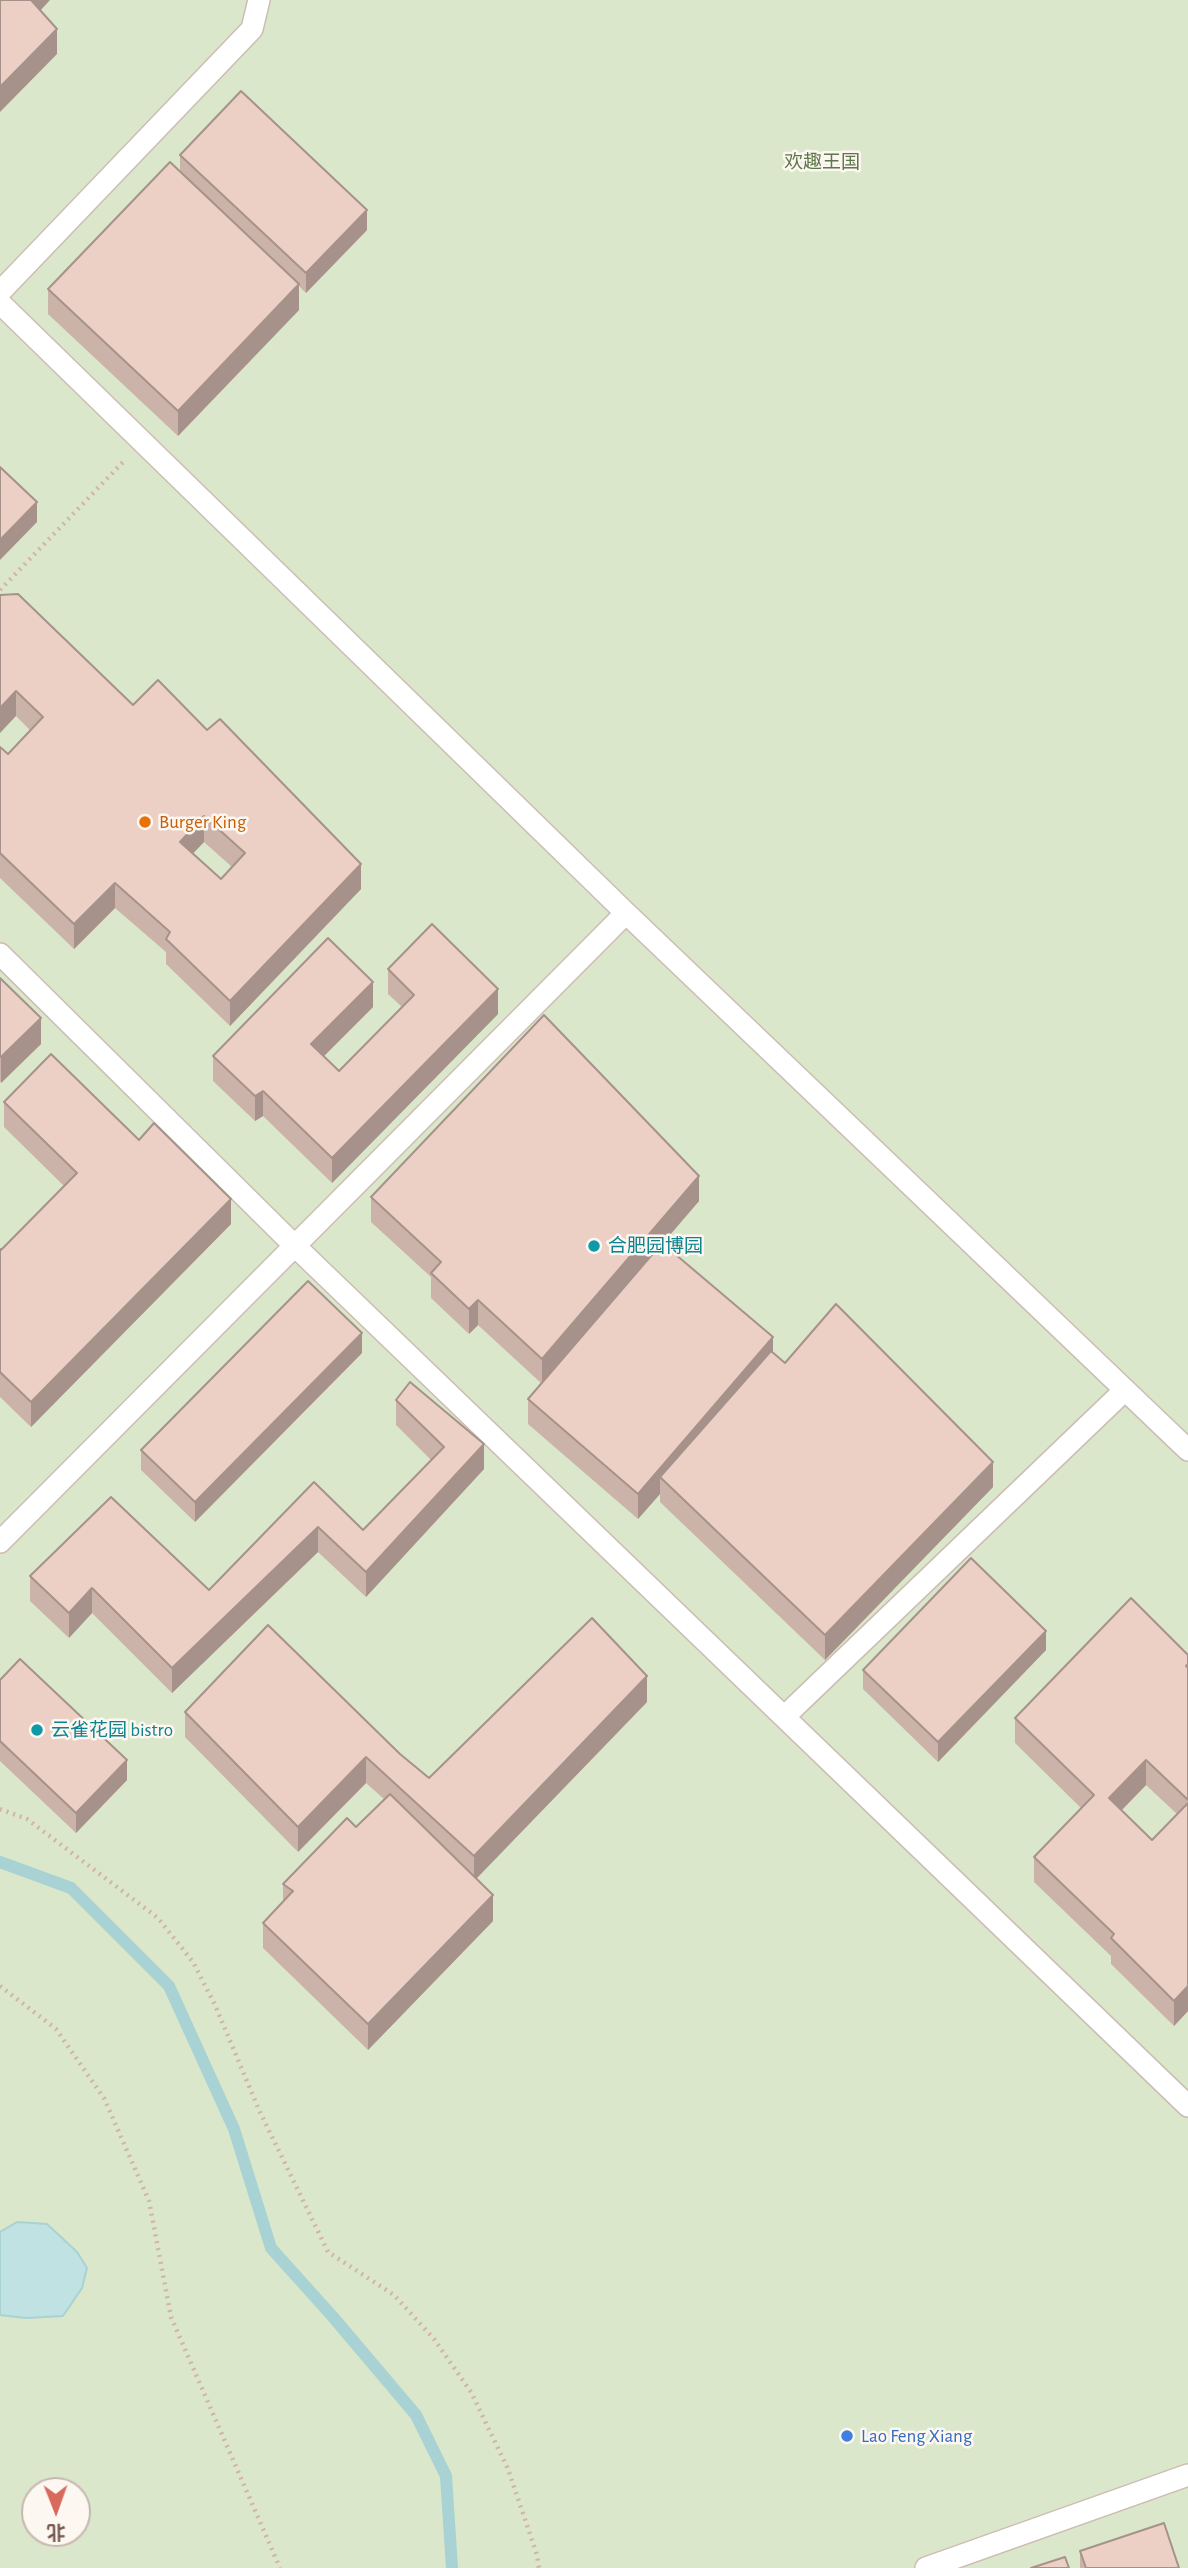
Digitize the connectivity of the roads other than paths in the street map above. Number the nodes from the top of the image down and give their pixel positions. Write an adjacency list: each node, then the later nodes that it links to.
1 (259, 0): 2 (lane)
2 (0, 292)
3 (0, 303): 4 (lane)
4 (626, 913): 6 (lane); 7 (lane)
5 (0, 954): 6 (lane)
6 (295, 1246): 9 (lane); 10 (lane)
7 (1125, 1390): 8 (lane); 10 (lane)
8 (1188, 1450)
9 (0, 1542)
10 (784, 1717): 11 (lane)
11 (1188, 2106)
12 (1188, 2475): 13 (lane)
13 (926, 2568)

